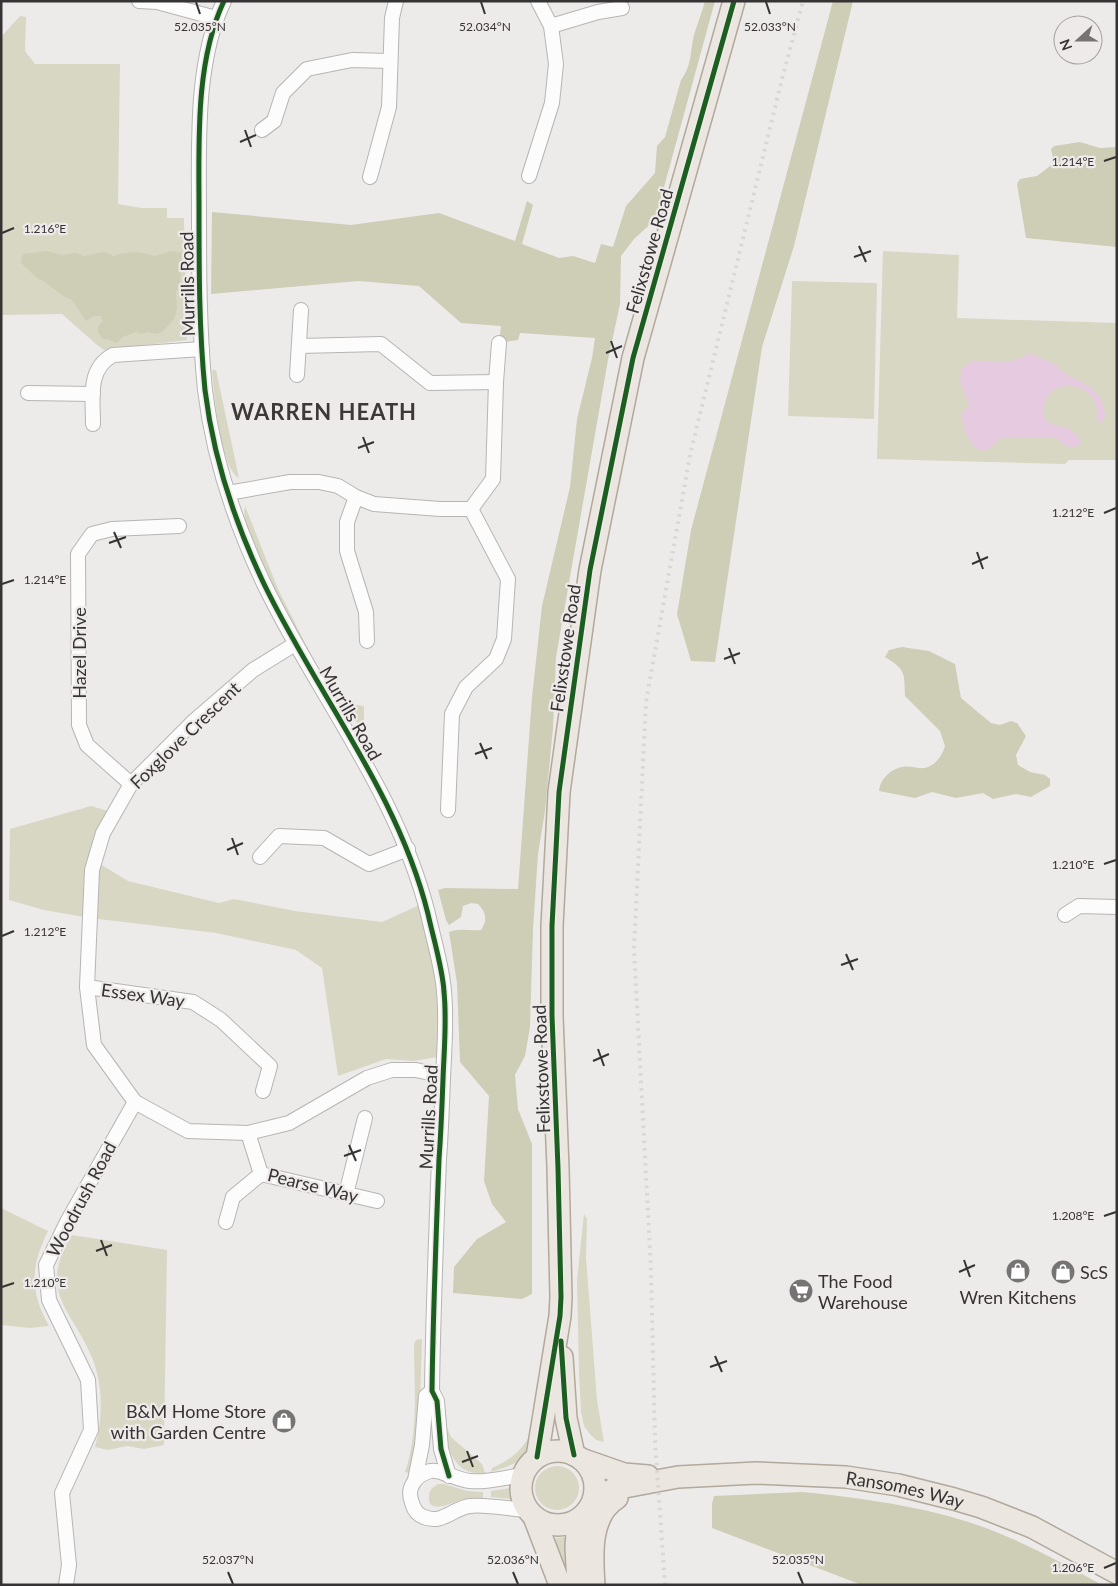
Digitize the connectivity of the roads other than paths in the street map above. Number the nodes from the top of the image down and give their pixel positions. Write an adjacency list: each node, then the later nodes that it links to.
1 (139, 1): 7 (street)
2 (224, 1): 7 (street, Murrills Road)
3 (396, 1): 9 (street)
4 (538, 1): 8 (street)
5 (734, 1): 44 (main road, Felixstowe Road)
6 (622, 8): 8 (street)
7 (216, 18): 16 (street, Murrills Road)
8 (551, 26): 11 (street)
9 (390, 61): 10 (street); 12 (street)
10 (262, 130)
11 (529, 176)
12 (370, 177)
13 (301, 310): 15 (street)
14 (499, 343): 18 (street)
15 (299, 346): 17 (street); 18 (street)
16 (202, 349): 20 (street); 22 (street, Murrills Road)
17 (297, 375)
18 (496, 382): 24 (street)
19 (28, 393): 20 (street)
20 (93, 394): 21 (street)
21 (93, 424)
22 (228, 493): 23 (street); 27 (street, Murrills Road)
23 (356, 497): 24 (street); 26 (street)
24 (471, 509): 29 (street)
25 (179, 526): 28 (street, Hazel Drive)
26 (368, 641)
27 (295, 644): 28 (street, Foxglove Crescent); 30 (street, Murrills Road)
28 (131, 784): 34 (street, Foxglove Crescent)
29 (448, 810)
30 (408, 849): 31 (street); 35 (street, Murrills Road)
31 (260, 857)
32 (1117, 907): 33 (street)
33 (1065, 915)
34 (87, 987): 36 (street, Essex Way); 37 (street, Foxglove Crescent)
35 (443, 1076): 39 (street, Foxglove Crescent); 45 (street, Murrills Road)
36 (263, 1090)
37 (135, 1102): 39 (street, Foxglove Crescent); 57 (street, Woodrush Road)
38 (365, 1118): 41 (street)
39 (248, 1133): 40 (street, Pearse Way)
40 (261, 1174): 41 (street, Pearse Way); 43 (street)
41 (346, 1194): 42 (street, Pearse Way)
42 (377, 1201)
43 (226, 1222)
44 (560, 1316): 46 (main road, Felixstowe Road); 47 (main road, Felixstowe Road)
45 (432, 1391): 49 (street, Murrills Road); 51 (street, Murrills Road)
46 (537, 1457): 47 (main road); 48 (main road)
47 (578, 1457): 50 (main road, Ransomes Way); 53 (main road)
48 (523, 1475): 49 (street); 54 (main road)
49 (449, 1476): 51 (street)
50 (678, 1477): 52 (main road, Ransomes Way); 56 (main road, Ransomes Way)
51 (415, 1480): 54 (street, Murrills Road)
52 (646, 1483): 53 (main road, Ransomes Way); 60 (main road)
53 (594, 1499): 55 (main road)
54 (531, 1513): 55 (main road); 58 (main road)
55 (578, 1520): 59 (main road)
56 (1117, 1573)
57 (66, 1585)
58 (560, 1585)
59 (578, 1585)
60 (594, 1585)

